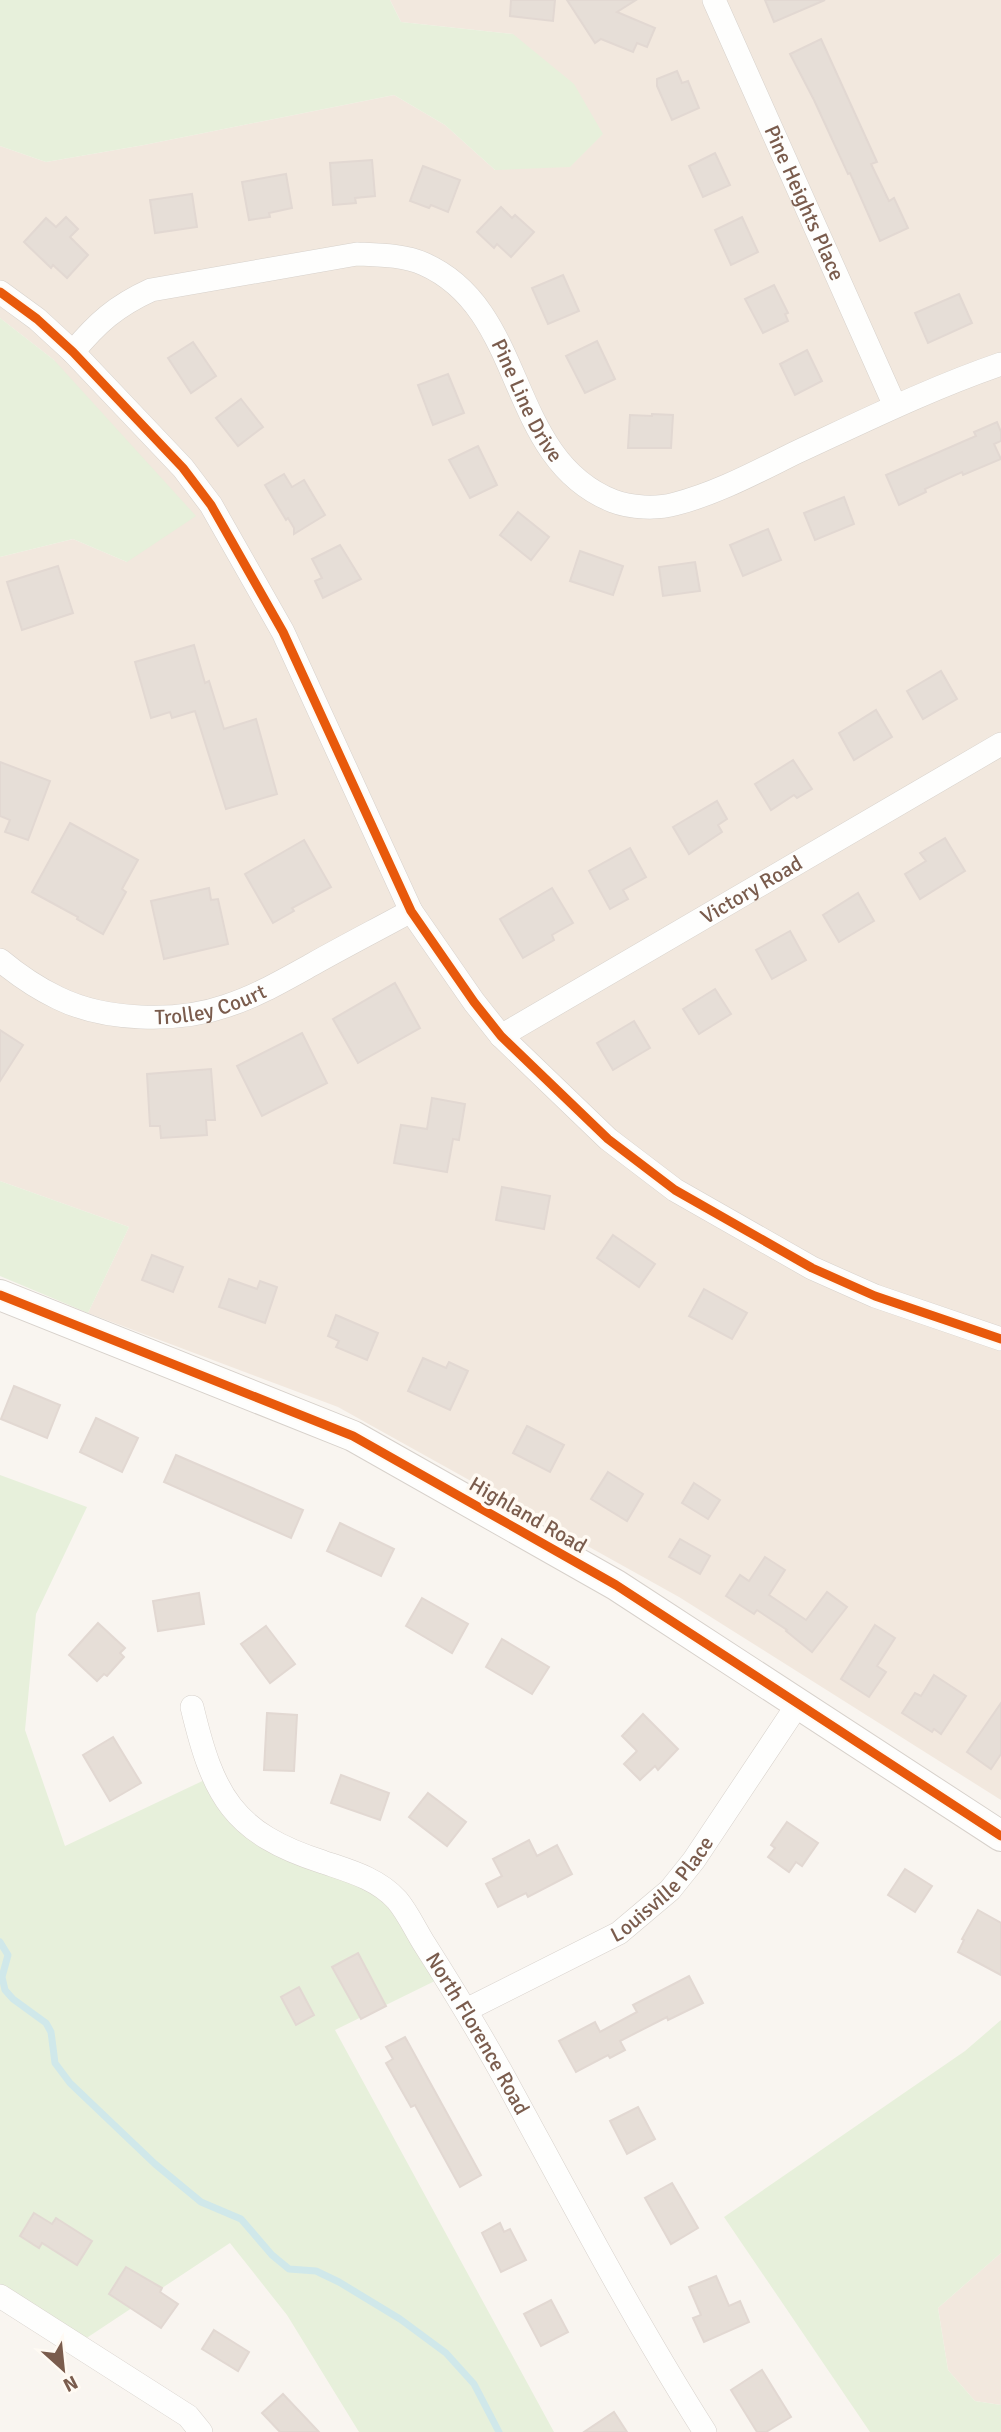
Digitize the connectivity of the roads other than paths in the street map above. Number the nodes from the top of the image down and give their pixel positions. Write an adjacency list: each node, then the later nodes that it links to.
1 (714, 0): 5 (street, Pine Heights Place)
2 (0, 292): 3 (street)
3 (73, 352): 5 (street, Pine Line Drive); 7 (street)
4 (1001, 365): 5 (street, Pine Line Drive)
5 (895, 406)
6 (1001, 744): 9 (street, Victory Road)
7 (411, 911): 8 (street, Trolley Court); 9 (street)
8 (0, 960)
9 (501, 1036): 11 (street)
10 (0, 1295): 12 (street, Highland Road)
11 (1001, 1339)
12 (798, 1704): 14 (street, Highland Road); 15 (street, Louisville Place)
13 (192, 1707): 15 (street, North Florence Road)
14 (1001, 1836)
15 (466, 2010): 18 (street, North Florence Road)
16 (0, 2296): 17 (street)
17 (201, 2432)
18 (705, 2432)

